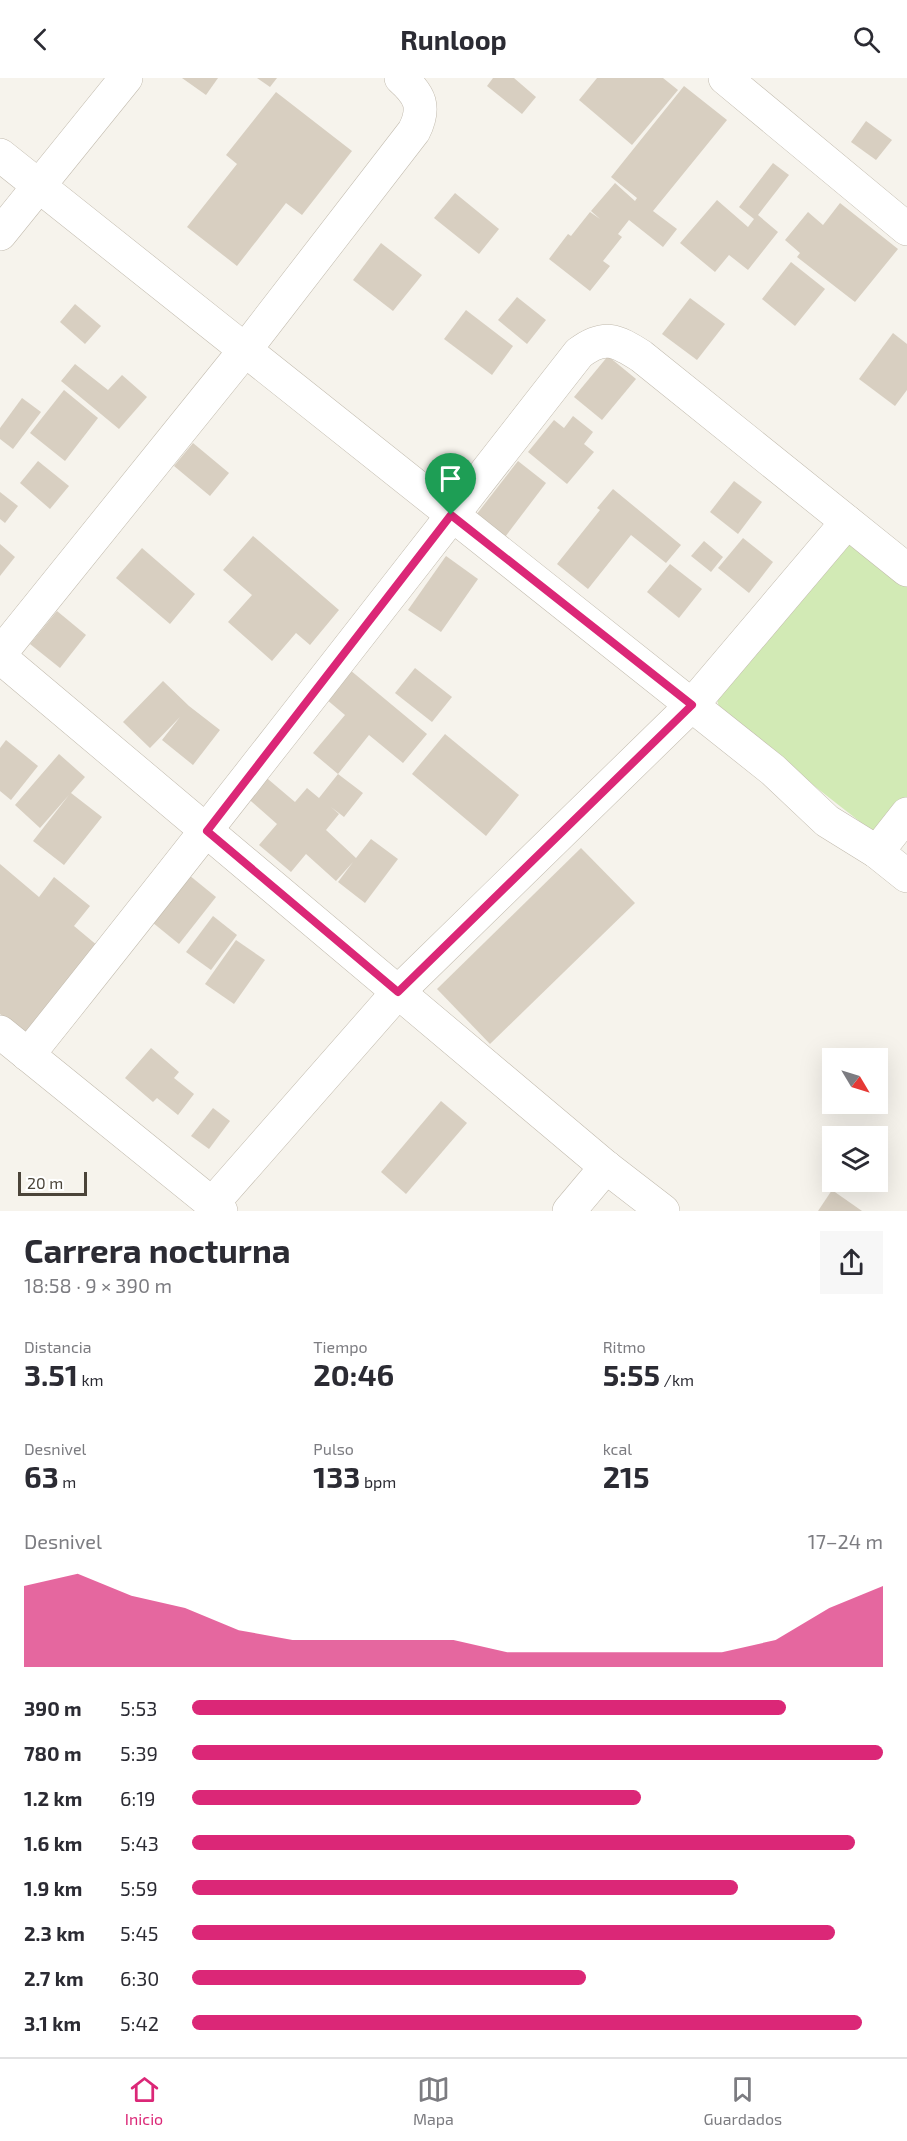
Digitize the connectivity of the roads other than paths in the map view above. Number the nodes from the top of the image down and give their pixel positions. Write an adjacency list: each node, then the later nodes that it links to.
1 (126, 78): 5 (street)
2 (401, 78): 8 (street)
3 (725, 78): 6 (street)
4 (0, 155): 5 (street)
5 (39, 185): 7 (street); 8 (street)
6 (907, 230)
7 (0, 234)
8 (245, 350): 9 (street); 12 (street)
9 (451, 515): 10 (street); 13 (street); 15 (street)
10 (847, 522): 11 (street); 13 (street)
11 (907, 570)
12 (0, 656): 15 (street)
13 (692, 705): 16 (street); 18 (street)
14 (907, 814): 16 (street)
15 (207, 831): 18 (street); 20 (street)
16 (877, 852): 17 (street)
17 (907, 876)
18 (398, 992): 21 (street); 22 (street)
19 (0, 1032): 20 (street)
20 (27, 1055): 22 (street)
21 (606, 1167): 23 (street); 24 (street)
22 (217, 1207)
23 (569, 1211)
24 (663, 1211)

